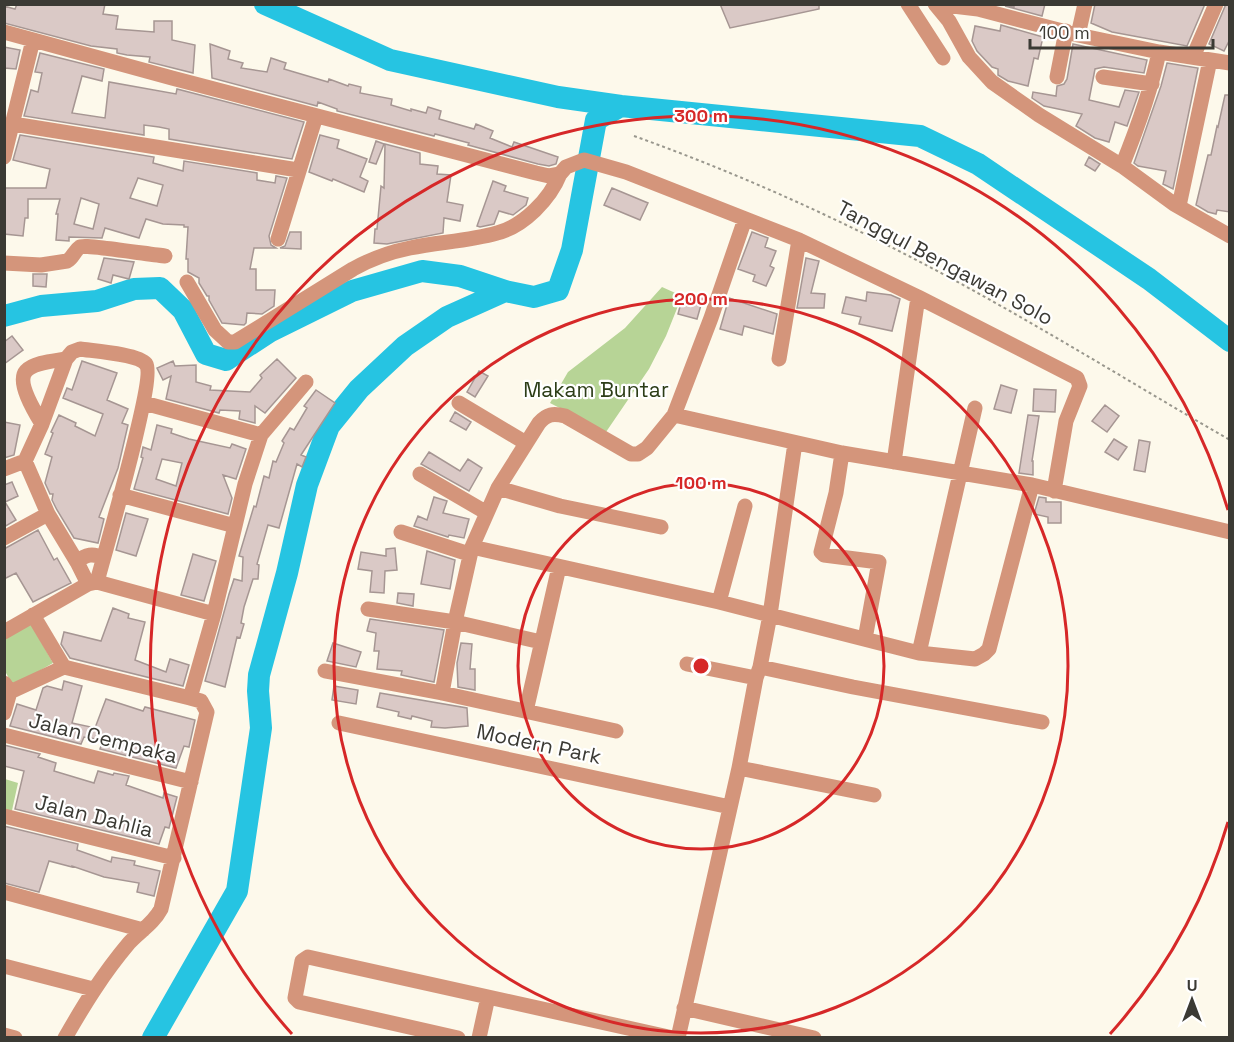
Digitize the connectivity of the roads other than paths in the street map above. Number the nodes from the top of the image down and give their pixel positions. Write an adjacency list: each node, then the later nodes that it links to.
1 (908, 4): 9 (street)
2 (936, 4): 6 (street); 19 (street)
3 (1085, 4): 6 (street)
4 (1216, 4): 10 (street)
5 (4, 32): 7 (street)
6 (1072, 33): 8 (street); 13 (street)
7 (33, 40): 16 (street); 17 (street)
8 (1159, 52): 10 (street); 15 (street)
9 (943, 57)
10 (1193, 57): 11 (street)
11 (1210, 60): 12 (street); 22 (street)
12 (1230, 63)
13 (1057, 77)
14 (1103, 77): 15 (street)
15 (1152, 84): 19 (street)
16 (316, 116): 20 (street); 21 (street)
17 (13, 124): 18 (street); 20 (street)
18 (4, 157)
19 (1122, 166): 22 (street)
20 (298, 170): 25 (street)
21 (560, 174): 23 (street); 29 (street)
22 (1179, 206): 24 (street)
23 (745, 219): 26 (street); 37 (street)
24 (1230, 237)
25 (278, 239)
26 (799, 240): 30 (street); 32 (street)
27 (165, 256): 28 (street)
28 (4, 263)
29 (187, 282)
30 (918, 297): 44 (street); 50 (street)
31 (66, 359): 34 (street); 38 (street); 38 (street)
32 (779, 359)
33 (306, 382): 39 (street)
34 (144, 403): 39 (street); 51 (street)
35 (459, 403): 40 (street)
36 (975, 408): 47 (street)
37 (674, 415): 40 (street); 41 (street)
38 (42, 424): 43 (street)
39 (261, 435): 55 (street)
40 (526, 443): 49 (street)
41 (795, 443): 42 (street); 69 (street)
42 (842, 453): 44 (street); 72 (street)
43 (25, 461): 45 (street); 54 (street)
44 (894, 462): 47 (street)
45 (4, 469)
46 (420, 474): 53 (street)
47 (961, 474): 48 (street); 74 (street)
48 (1032, 485): 50 (street); 74 (street)
49 (498, 488): 53 (street); 56 (street)
50 (1054, 491): 58 (street)
51 (120, 495): 55 (street); 61 (street)
52 (745, 506): 65 (street)
53 (488, 513): 60 (street)
54 (48, 514): 59 (street); 62 (street)
55 (235, 526): 67 (street)
56 (661, 527)
57 (401, 532): 60 (street)
58 (1230, 532)
59 (4, 538)
60 (471, 551): 63 (street); 70 (street)
61 (103, 558): 62 (street); 64 (street)
62 (77, 562): 64 (street)
63 (559, 567): 65 (street); 73 (street)
64 (92, 583): 67 (street); 68 (street)
65 (719, 603): 69 (street)
66 (368, 609): 70 (street)
67 (214, 614): 81 (street)
68 (33, 615): 71 (street); 76 (street)
69 (770, 615): 72 (street); 78 (street)
70 (455, 622): 73 (street); 80 (street)
71 (4, 632)
72 (865, 639): 74 (street)
73 (541, 642): 82 (street)
74 (919, 653)
75 (687, 664): 78 (street)
76 (64, 667): 79 (street); 81 (street)
77 (325, 671): 80 (street)
78 (758, 672): 84 (street); 88 (street)
79 (7, 688): 83 (street)
80 (442, 693): 82 (street)
81 (190, 698): 89 (street)
82 (526, 711): 86 (street)
83 (4, 713)
84 (1042, 722)
85 (339, 723): 91 (street, Modern Park)
86 (616, 731)
87 (4, 735): 89 (street, Jalan Cempaka)
88 (739, 768): 90 (street); 91 (street)
89 (192, 782): 93 (street)
90 (874, 795)
91 (730, 807): 99 (street)
92 (4, 816): 93 (street, Jalan Dahlia)
93 (174, 858): 95 (street)
94 (4, 892): 95 (street)
95 (143, 930): 97 (street)
96 (4, 966): 97 (street)
97 (93, 989): 102 (street)
98 (489, 997): 103 (street); 104 (street); 105 (street)
99 (684, 1008): 106 (street); 107 (street)
100 (4, 1035): 101 (street)
101 (15, 1038)
102 (65, 1038)
103 (458, 1038)
104 (479, 1038)
105 (673, 1038)
106 (678, 1038)
107 (814, 1038)

